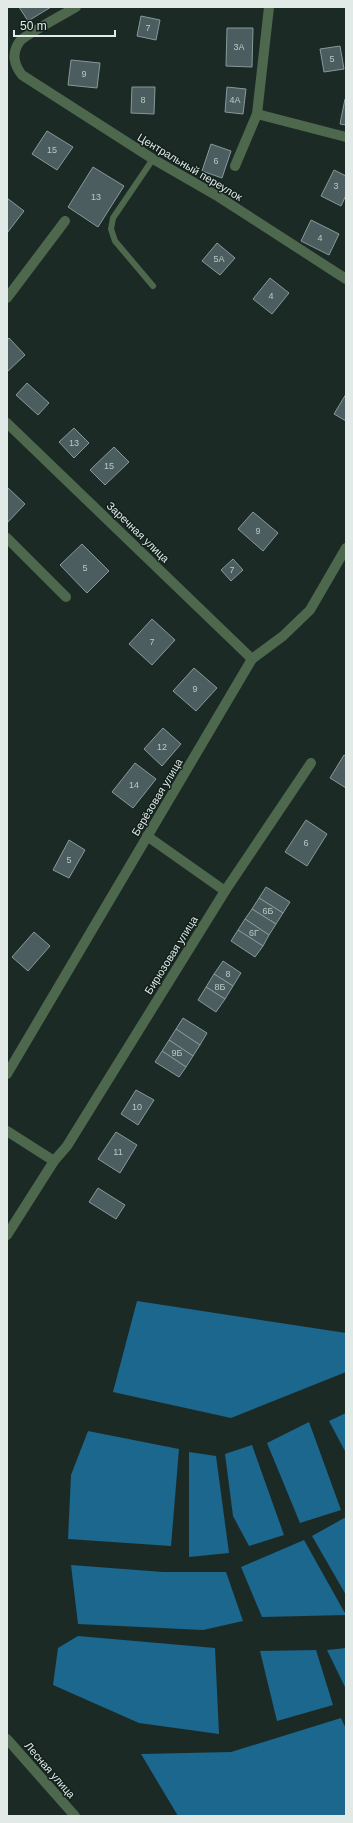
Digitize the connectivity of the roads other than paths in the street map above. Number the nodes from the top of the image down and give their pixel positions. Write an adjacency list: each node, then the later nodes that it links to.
1 (76, 7): 5 (street, Центральный переулок)
2 (269, 7): 3 (street)
3 (256, 114): 4 (street); 6 (street)
4 (346, 138)
5 (153, 159): 8 (street, Центральный переулок); 9 (lane)
6 (235, 166)
7 (65, 221): 10 (street)
8 (346, 279)
9 (153, 286)
10 (7, 298)
11 (7, 423): 15 (street, Заречная улица)
12 (7, 538): 14 (street)
13 (346, 548): 15 (street, Берёзовая улица)
14 (66, 597)
15 (252, 659): 17 (street, Берёзовая улица)
16 (311, 763): 18 (street, Бирюзовая улица)
17 (148, 836): 18 (street); 19 (street, Берёзовая улица)
18 (225, 891): 21 (street, Бирюзовая улица)
19 (7, 1074)
20 (7, 1131): 21 (street)
21 (54, 1161): 22 (street, Бирюзовая улица)
22 (7, 1235)
23 (7, 1739): 24 (street, Лесная улица)
24 (75, 1816)

